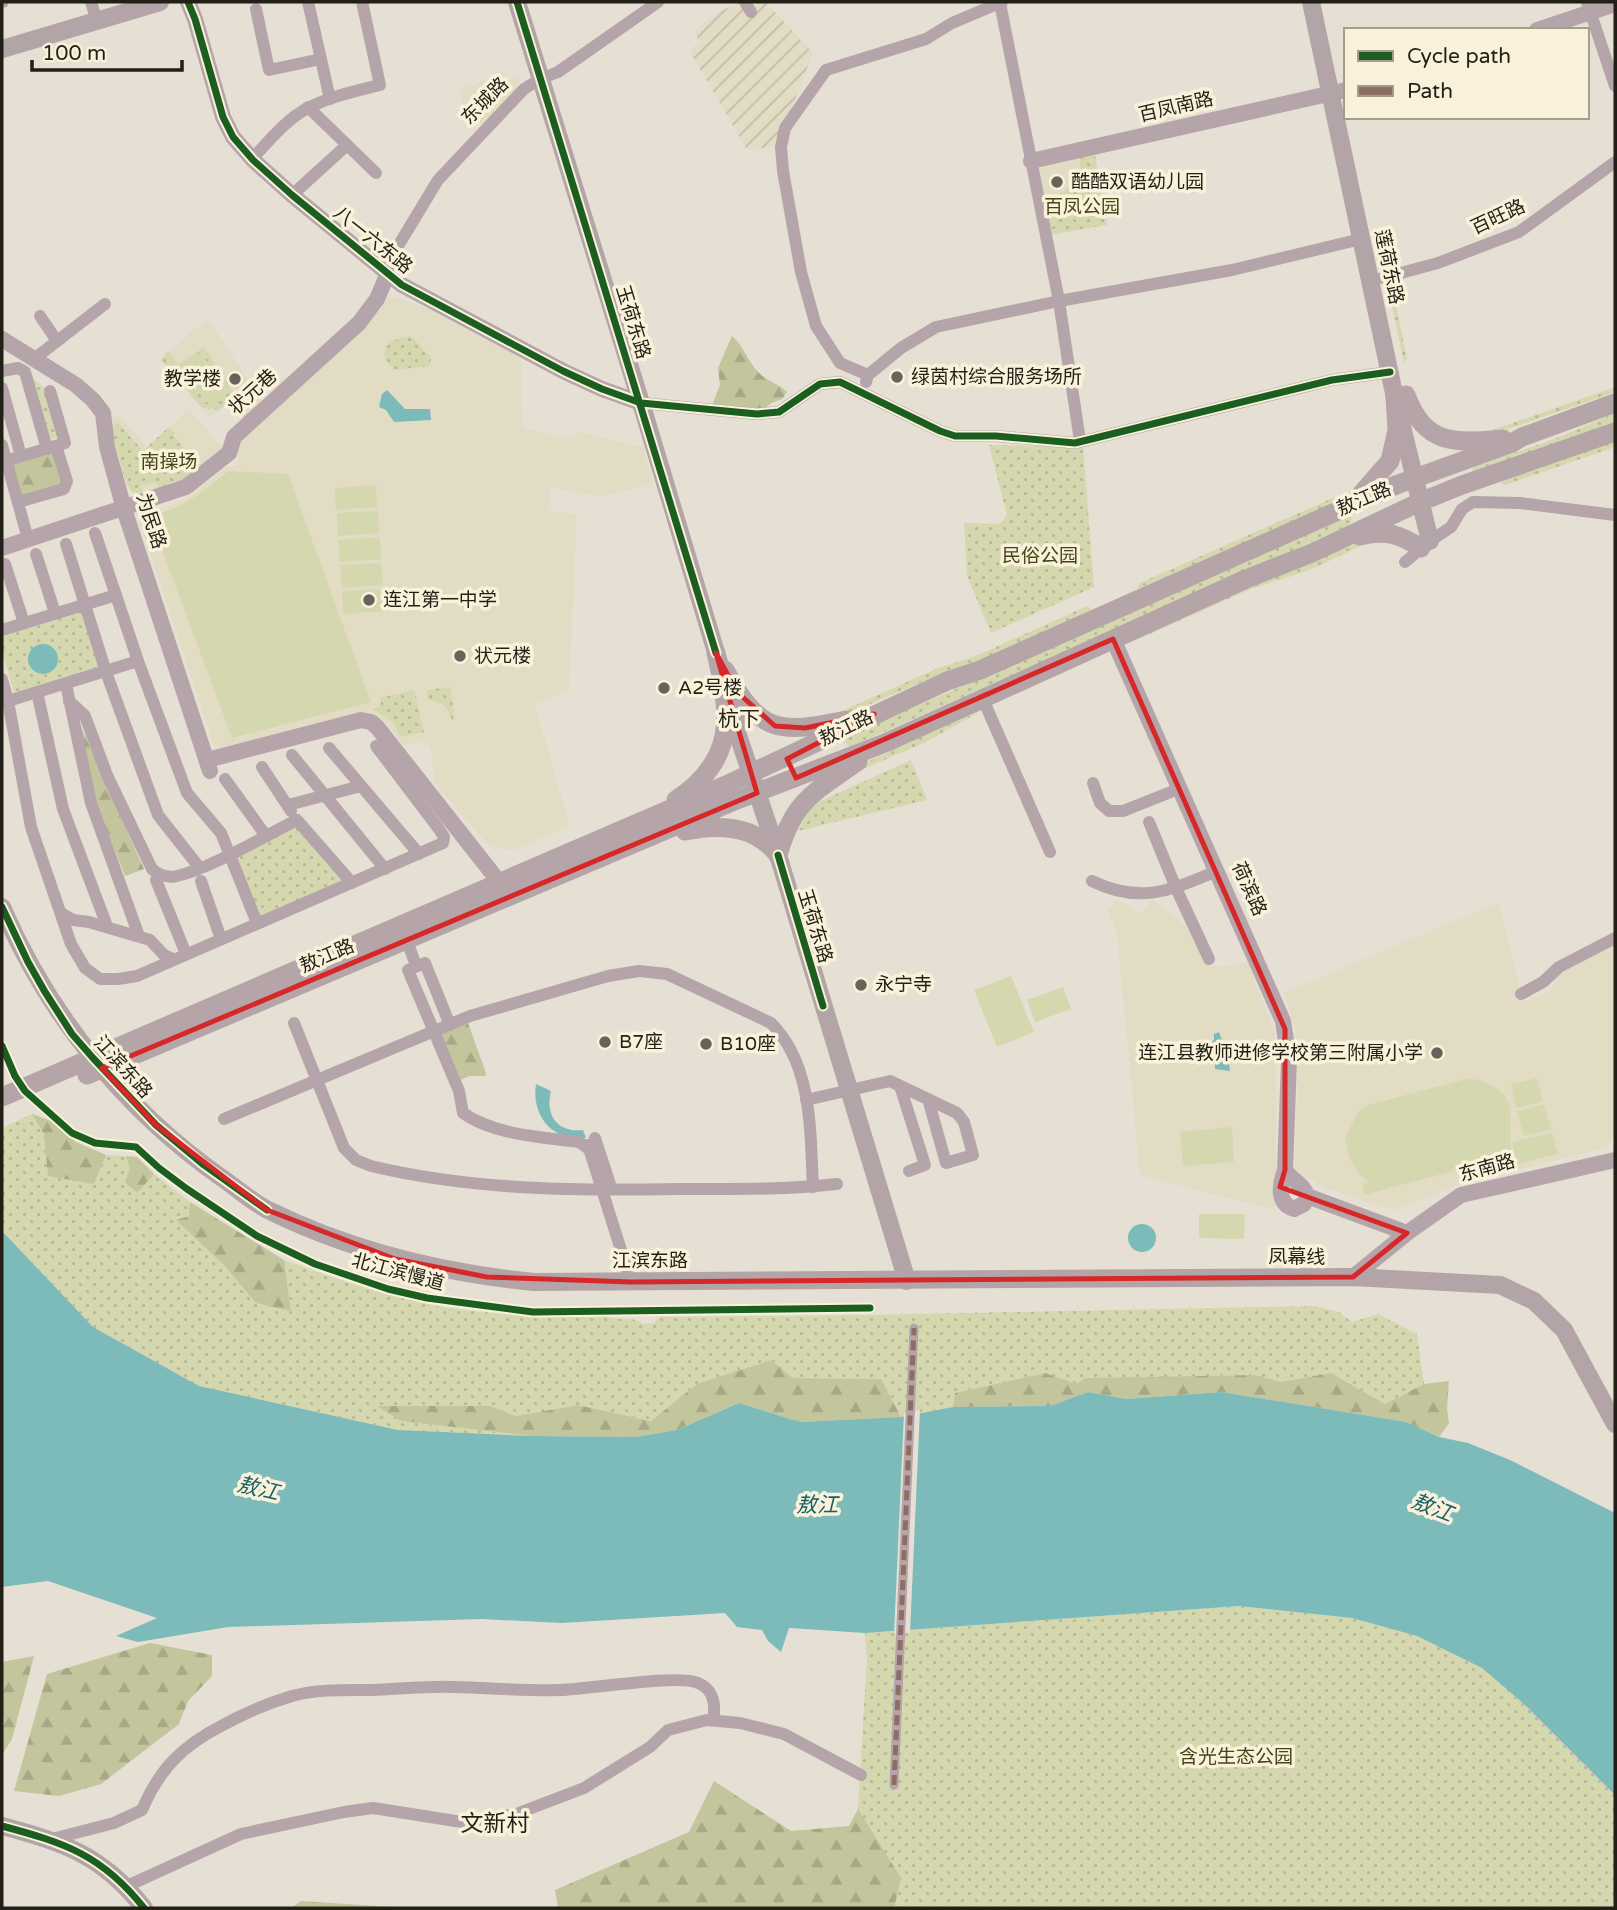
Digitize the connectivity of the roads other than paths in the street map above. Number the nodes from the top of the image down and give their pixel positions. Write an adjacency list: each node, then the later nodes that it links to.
1 (91, 2): 14 (street)
2 (160, 2): 14 (main road)
3 (188, 2): 25 (street, 八一六东路)
4 (308, 2): 17 (street)
5 (362, 2): 21 (street)
6 (517, 2): 18 (main road, 玉荷东路)
7 (658, 2): 18 (street, 东城路)
8 (1001, 2): 26 (street); 41 (street)
9 (1311, 2): 20 (main road, 莲荷东路)
10 (1322, 2): 20 (main road, 莲荷东路)
11 (1615, 4): 12 (street)
12 (1588, 7): 15 (street); 19 (street)
13 (256, 9): 17 (street)
14 (97, 21): 16 (main road)
15 (1541, 28)
16 (2, 49)
17 (321, 60): 21 (street)
18 (540, 79): 31 (street, 东城路); 47 (main road, 玉荷东路)
19 (1615, 86)
20 (1339, 92): 26 (street, 百凤南路); 30 (main road, 莲荷东路)
21 (330, 99): 22 (street)
22 (308, 107): 24 (street); 25 (street)
23 (1347, 119): 32 (main road, 莲荷东路)
24 (347, 145): 28 (street); 29 (street)
25 (252, 159): 29 (street, 八一六东路)
26 (1031, 161): 33 (street)
27 (1615, 162): 32 (street, 百旺路)
28 (376, 173)
29 (292, 195): 31 (street, 八一六东路)
30 (1361, 239): 33 (street); 40 (main road, 莲荷东路)
31 (394, 278): 47 (street, 八一六东路); 59 (street, 状元巷)
32 (1382, 278): 45 (main road, 莲荷东路)
33 (1059, 301): 41 (street); 50 (street)
34 (105, 304): 37 (street)
35 (40, 316): 37 (street)
36 (2, 339): 38 (street, 为民路)
37 (57, 341): 38 (street)
38 (34, 359): 59 (street, 为民路)
39 (2, 371): 52 (street)
40 (1390, 372): 45 (main road, 莲荷东路); 50 (street)
41 (868, 376): 44 (street)
42 (2, 388): 53 (street)
43 (50, 391): 52 (street)
44 (863, 393): 47 (street); 50 (street)
45 (1401, 396): 49 (main road); 55 (main road, 莲荷东路); 58 (main road)
46 (1615, 402): 49 (main road, 敖江路)
47 (641, 403): 76 (main road, 玉荷东路)
48 (1615, 432): 56 (main road, 敖江路)
49 (1522, 437): 55 (main road, 敖江路)
50 (1080, 441)
51 (2, 445): 54 (street)
52 (51, 447): 53 (street); 57 (street)
53 (21, 456): 54 (street)
54 (4, 461): 57 (street)
55 (1419, 477): 56 (main road, 莲荷东路); 58 (main road, 敖江路)
56 (1425, 500): 61 (main road, 敖江路); 65 (main road, 莲荷东路)
57 (18, 502): 63 (street)
58 (1354, 503): 61 (main road); 85 (main road, 敖江路)
59 (124, 509): 63 (street, 状元巷); 117 (street, 为民路)
60 (1615, 515): 65 (street)
61 (1363, 528): 64 (main road, 敖江路)
62 (95, 533): 70 (street)
63 (28, 539): 68 (street, 状元巷)
64 (1339, 540): 65 (main road); 75 (main road, 敖江路)
65 (1430, 541): 69 (street)
66 (66, 544): 71 (street)
67 (37, 554): 72 (street)
68 (4, 556): 73 (street)
69 (1405, 562)
70 (116, 595): 71 (street); 77 (street)
71 (85, 604): 72 (street); 78 (street)
72 (55, 613): 73 (street)
73 (24, 623): 74 (street)
74 (2, 630)
75 (1114, 639): 82 (main road, 敖江路); 98 (street, 荷滨路)
76 (716, 653): 85 (main road); 86 (main road)
77 (138, 661): 78 (street); 107 (street)
78 (106, 672): 80 (street); 110 (street)
79 (2, 679): 83 (street)
80 (66, 684): 81 (street); 84 (street)
81 (37, 692): 83 (street); 122 (street)
82 (982, 697): 88 (main road, 敖江路); 106 (street)
83 (8, 701): 120 (street)
84 (69, 701): 110 (street); 123 (street)
85 (874, 714): 87 (main road, 敖江路)
86 (732, 731): 94 (main road, 玉荷东路); 104 (main road)
87 (838, 733): 92 (main road); 94 (main road, 敖江路)
88 (885, 743): 92 (main road, 敖江路); 109 (main road)
89 (376, 746): 108 (street)
90 (329, 748): 97 (street)
91 (292, 755): 100 (street)
92 (846, 758): 99 (main road, 敖江路)
93 (262, 767): 101 (street)
94 (750, 773): 99 (main road, 玉荷东路); 104 (main road, 敖江路)
95 (225, 779): 105 (street)
96 (1094, 783): 98 (street)
97 (361, 786): 100 (street); 108 (street)
98 (1181, 788): 112 (street, 荷滨路)
99 (757, 793): 104 (main road, 敖江路); 109 (main road, 玉荷东路)
100 (323, 796): 101 (street); 111 (street)
101 (288, 805): 102 (street)
102 (298, 820): 105 (street); 116 (street)
103 (1150, 822): 118 (street)
104 (647, 830): 109 (main road); 117 (main road, 敖江路); 126 (main road, 敖江路)
105 (266, 835): 107 (street)
106 (1050, 852)
107 (231, 853): 110 (street); 121 (street)
108 (419, 854): 111 (street)
109 (778, 855): 138 (main road, 玉荷东路)
110 (199, 867)
111 (384, 869): 116 (street)
112 (1217, 871): 118 (street); 149 (street, 荷滨路)
113 (156, 880): 127 (street)
114 (201, 881): 125 (street)
115 (1092, 881): 118 (street)
116 (352, 883): 121 (street)
117 (500, 883): 135 (main road, 敖江路)
118 (1176, 888): 129 (street)
119 (2, 907): 135 (main road, 江滨东路)
120 (61, 913): 122 (street); 128 (street)
121 (257, 923): 125 (street)
122 (107, 926): 123 (street)
123 (139, 936): 128 (street)
124 (1615, 938): 131 (street)
125 (221, 939): 127 (street)
126 (407, 942): 130 (street); 135 (main road, 敖江路)
127 (186, 954): 128 (street)
128 (173, 959)
129 (1209, 959)
130 (416, 965): 133 (street); 134 (street)
131 (1521, 994)
132 (294, 1023): 136 (street)
133 (450, 1024): 134 (street); 140 (street)
134 (434, 1031): 136 (street); 154 (street)
135 (91, 1066): 139 (main road); 142 (main road); 159 (main road, 江滨东路)
136 (316, 1082): 144 (street); 154 (street)
137 (900, 1086): 138 (street); 141 (street); 145 (street)
138 (848, 1092): 140 (street); 158 (main road, 玉荷东路)
139 (2, 1097)
140 (806, 1100): 146 (street)
141 (928, 1100): 143 (street); 143 (street)
142 (2, 1110)
143 (933, 1118): 145 (street)
144 (224, 1119)
145 (912, 1125): 150 (street)
146 (811, 1151): 147 (street); 153 (street)
147 (796, 1152)
148 (1615, 1160): 156 (street, 东南路)
149 (1285, 1170): 155 (street); 155 (street, 荷滨路)
150 (909, 1171)
151 (640, 1184): 154 (street)
152 (837, 1184): 153 (street)
153 (813, 1186): 154 (street)
154 (608, 1188): 159 (street)
155 (1307, 1196): 156 (street)
156 (1407, 1233): 157 (street, 东南路)
157 (1353, 1277): 158 (main road, 凤幕线); 161 (main road, 凤幕线)
158 (907, 1280): 159 (main road, 江滨东路)
159 (631, 1282)
160 (914, 1328): 164 (street)
161 (1615, 1424)
162 (714, 1713): 166 (street)
163 (861, 1776): 167 (street)
164 (894, 1785)
165 (2, 1826): 166 (main road)
166 (52, 1839): 167 (main road)
167 (127, 1886): 168 (main road)
168 (144, 1908)

